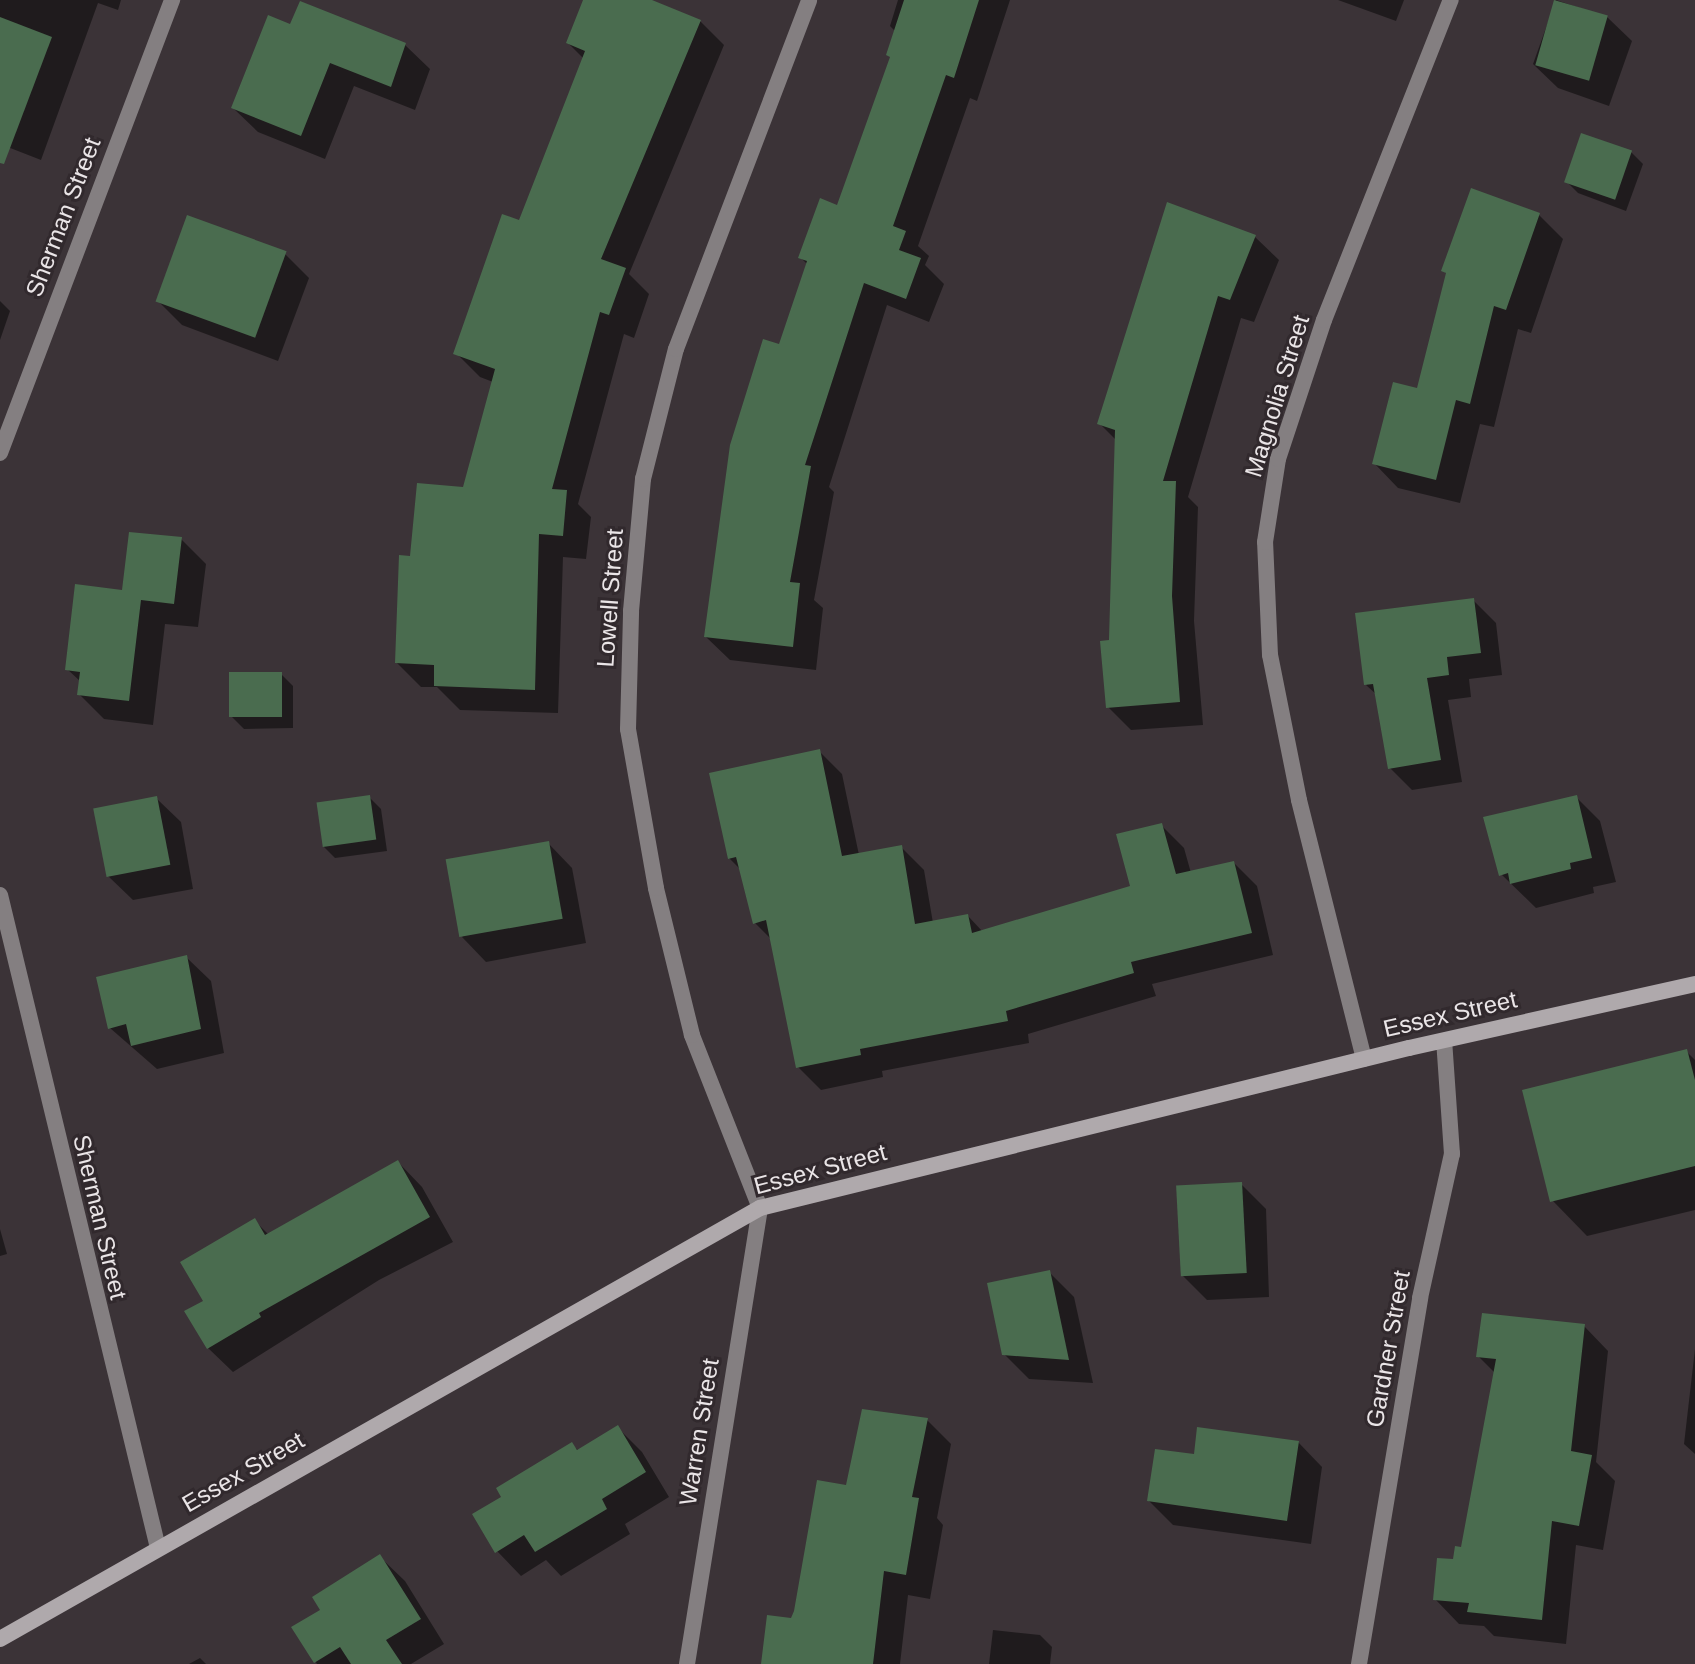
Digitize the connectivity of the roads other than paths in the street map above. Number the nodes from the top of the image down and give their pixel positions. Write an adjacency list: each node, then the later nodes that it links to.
1 (172, 0): 4 (street, Sherman Street)
2 (809, 0): 9 (street, Lowell Street)
3 (1451, 0): 8 (street, Magnolia Street)
4 (0, 453)
5 (0, 895): 10 (street, Sherman Street)
6 (1695, 984): 7 (main road, Essex Street)
7 (1444, 1041): 8 (main road, Essex Street); 13 (street, Gardner Street)
8 (1364, 1059): 9 (main road, Essex Street)
9 (760, 1208): 10 (main road, Essex Street); 12 (street, Warren Street)
10 (158, 1548): 11 (main road, Essex Street)
11 (0, 1639)
12 (687, 1664)
13 (1359, 1664)

